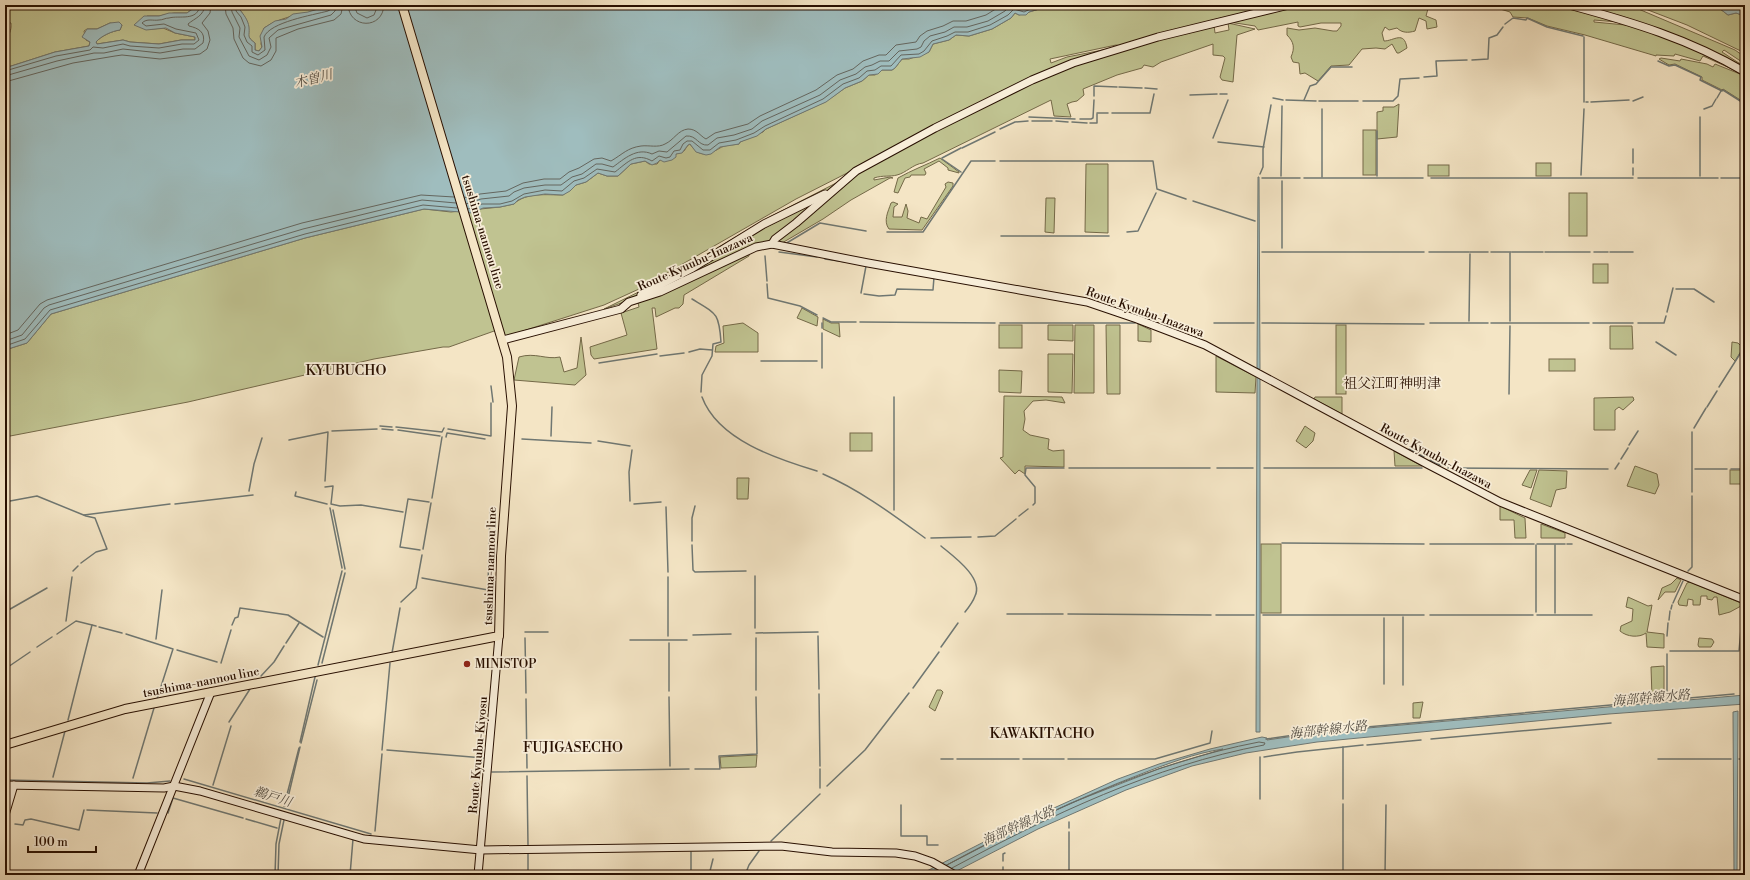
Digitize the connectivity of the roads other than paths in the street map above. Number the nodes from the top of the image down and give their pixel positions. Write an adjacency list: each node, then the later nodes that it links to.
1 (402, 5): 8 (main road, tsushima-nannou line)
2 (1289, 5): 5 (street)
3 (1570, 5): 4 (street)
4 (1745, 72)
5 (832, 190): 6 (street); 7 (street)
6 (772, 244): 7 (street, Route Kyuubu-Inazawa); 9 (street, Route Kyuubu-Inazawa)
7 (629, 302): 8 (street, Route Kyuubu-Inazawa)
8 (502, 336): 10 (main road, tsushima-nannou line)
9 (1745, 600)
10 (499, 636): 11 (main road, tsushima-nannou line); 17 (street, Route Kyuubu-Kiyosu)
11 (211, 692): 12 (main road, tsushima-nannou line); 15 (street)
12 (5, 745)
13 (5, 785): 14 (street)
14 (14, 785): 15 (street); 16 (street)
15 (174, 786): 17 (street); 18 (street)
16 (5, 815)
17 (481, 850): 19 (street, Route Kyuubu-Kiyosu); 20 (street)
18 (138, 875)
19 (478, 875)
20 (955, 875)

